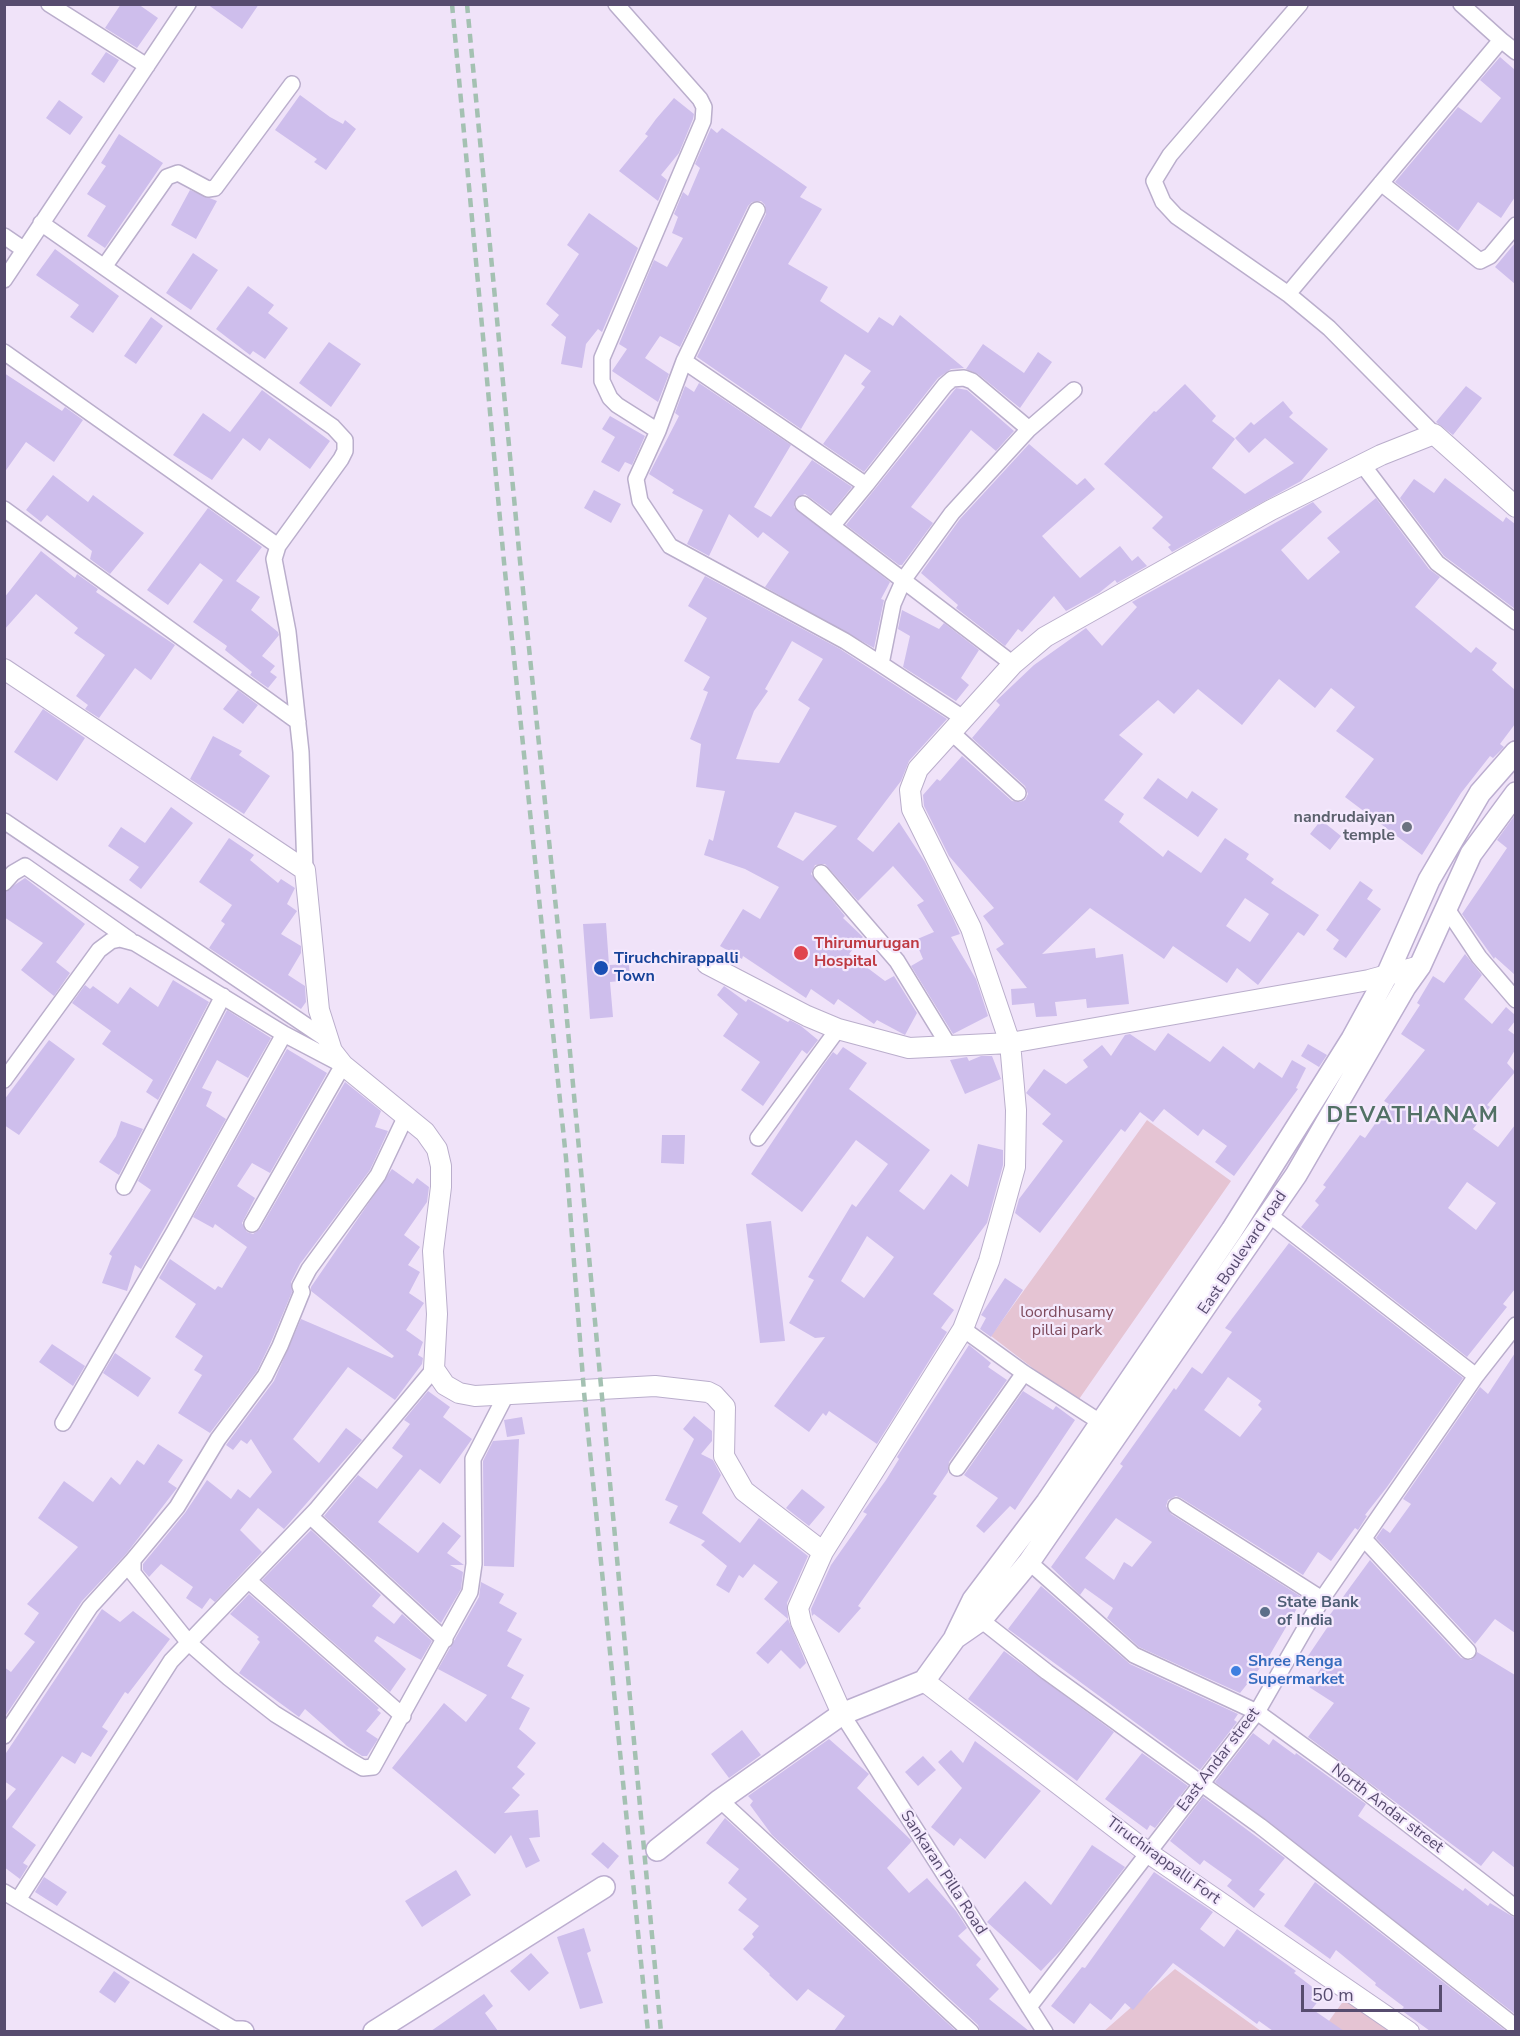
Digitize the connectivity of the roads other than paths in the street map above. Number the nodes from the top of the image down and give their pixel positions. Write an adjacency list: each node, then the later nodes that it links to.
1 (49, 4): 8 (street)
2 (188, 4): 8 (street)
3 (616, 4): 23 (street)
4 (1300, 4): 18 (street)
5 (1461, 4): 6 (street)
6 (1501, 40): 7 (street); 10 (street)
7 (1515, 52)
8 (147, 66): 12 (street)
9 (292, 84): 16 (street)
10 (1382, 183): 13 (street); 18 (street)
11 (757, 210): 20 (street)
12 (41, 223): 15 (street); 16 (street)
13 (1515, 225)
14 (4, 236): 15 (street)
15 (23, 249): 17 (street)
16 (104, 267): 31 (street)
17 (4, 280)
18 (1288, 294): 24 (street)
19 (4, 352): 31 (street)
20 (684, 361): 23 (street); 26 (street)
21 (1074, 390): 22 (street)
22 (1029, 429): 26 (street); 32 (street)
23 (658, 431): 34 (street)
24 (1434, 434): 25 (street); 28 (street)
25 (1362, 464): 33 (street); 35 (street)
26 (866, 485): 30 (street)
27 (803, 504): 30 (street)
28 (1515, 507)
29 (4, 509): 37 (street)
30 (833, 525): 32 (street)
31 (278, 546): 37 (street)
32 (903, 579): 34 (street); 35 (street)
33 (1515, 622)
34 (881, 664): 38 (street)
35 (1013, 664): 38 (street)
36 (4, 669): 43 (street)
37 (298, 722): 43 (street)
38 (957, 725): 40 (street); 56 (street)
39 (1515, 752): 50 (main road)
40 (1018, 793)
41 (1515, 793): 46 (main road, East Boulevard road)
42 (4, 821): 55 (street)
43 (305, 870): 55 (street)
44 (821, 873): 57 (street)
45 (4, 883): 47 (street)
46 (1447, 909): 49 (main road, East Boulevard road); 52 (street)
47 (130, 940): 51 (street); 59 (street)
48 (707, 964): 53 (street)
49 (1420, 966): 50 (street); 63 (main road, East Boulevard road)
50 (1387, 975): 56 (street); 71 (main road)
51 (223, 996): 54 (street); 62 (street)
52 (1515, 1000)
53 (838, 1029): 57 (street); 61 (street)
54 (284, 1034): 58 (street); 72 (street)
55 (329, 1041): 58 (street)
56 (1010, 1043): 57 (street); 66 (street)
57 (949, 1046)
58 (343, 1065): 60 (street); 64 (street)
59 (4, 1080)
60 (405, 1118): 67 (street); 78 (street)
61 (758, 1138)
62 (124, 1187)
63 (1268, 1214): 69 (street); 79 (main road, East Boulevard road)
64 (252, 1224)
65 (1515, 1325): 69 (street, East Andar street)
66 (963, 1329): 68 (street); 77 (street)
67 (434, 1369): 70 (street); 75 (street)
68 (1024, 1373): 71 (street); 73 (street)
69 (1476, 1376): 76 (street, East Andar street)
70 (506, 1395): 77 (street); 84 (street)
71 (1100, 1422): 83 (main road)
72 (63, 1423)
73 (957, 1468)
74 (1176, 1506): 81 (street)
75 (310, 1516): 80 (street); 84 (street)
76 (1365, 1540): 81 (street, East Andar street); 86 (street)
77 (823, 1552): 89 (street)
78 (133, 1560): 85 (street); 91 (street)
79 (1029, 1562): 82 (main road, East Boulevard road); 88 (street, North Andar street)
80 (249, 1581): 85 (street); 90 (street)
81 (1322, 1599): 88 (street, East Andar street)
82 (981, 1620): 83 (main road, East Boulevard road); 92 (street)
83 (955, 1638): 87 (main road, East Boulevard road)
84 (445, 1640): 90 (street)
85 (189, 1643): 90 (street); 97 (street)
86 (1468, 1651)
87 (924, 1681): 89 (main road); 95 (street, Tiruchirappalli Fort)
88 (1257, 1712): 92 (street, East Andar street); 98 (street, North Andar street)
89 (842, 1714): 93 (main road); 99 (street, Sankaran Pilla Road)
90 (403, 1716)
91 (4, 1736)
92 (1202, 1784): 95 (street, East Andar street); 100 (street)
93 (720, 1800): 94 (main road); 103 (street)
94 (657, 1850)
95 (1147, 1852): 99 (street, East Andar street); 105 (street, Tiruchirappalli Fort)
96 (604, 1887): 102 (main road)
97 (11, 1896): 101 (street)
98 (1515, 1908)
99 (1029, 2007): 104 (street, Sankaran Pilla Road)
100 (1515, 2027)
101 (237, 2031)
102 (374, 2031)
103 (971, 2031)
104 (1045, 2031)
105 (1409, 2031)

